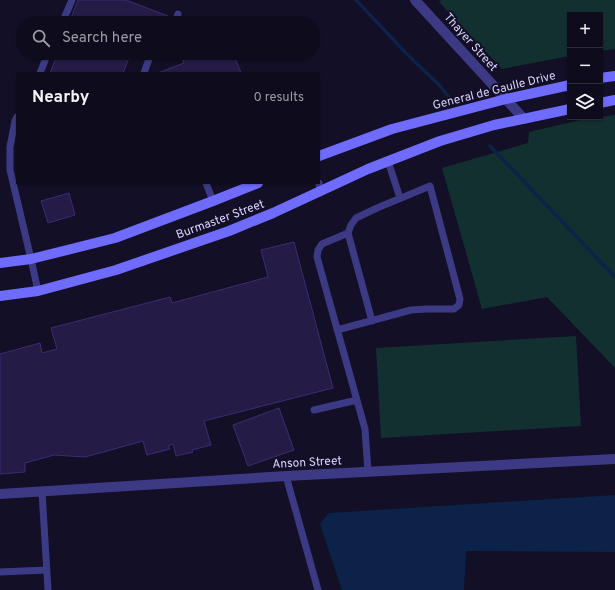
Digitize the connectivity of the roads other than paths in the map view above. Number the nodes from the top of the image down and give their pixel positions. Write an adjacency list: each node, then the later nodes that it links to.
1 (72, 0): 3 (lane)
2 (415, 0): 11 (street, Thayer Street)
3 (65, 16)
4 (45, 60): 6 (lane)
5 (149, 60): 7 (lane)
6 (40, 72)
7 (144, 72)
8 (615, 76): 9 (main road)
9 (603, 78)
10 (567, 86): 11 (main road, General de Gaulle Drive)
11 (506, 99): 16 (street, Thayer Street); 17 (main road, General de Gaulle Drive)
12 (615, 100): 13 (main road)
13 (603, 102)
14 (567, 110): 16 (main road)
15 (16, 119): 25 (lane)
16 (524, 119): 18 (main road, Burmaster Street)
17 (320, 156)
18 (388, 161): 21 (main road, Burmaster Street); 22 (lane)
19 (206, 184): 23 (lane)
20 (244, 186): 23 (main road, Burmaster Street)
21 (319, 187): 27 (main road, Burmaster Street)
22 (400, 198): 24 (lane); 29 (lane)
23 (213, 201): 25 (main road, Burmaster Street)
24 (348, 233): 29 (lane); 30 (lane)
25 (31, 259): 26 (main road, Burmaster Street); 27 (lane)
26 (0, 263)
27 (38, 291): 28 (main road, Burmaster Street)
28 (0, 296)
29 (372, 321): 30 (lane)
30 (337, 330): 31 (lane)
31 (357, 400): 32 (lane); 34 (lane)
32 (314, 410)
33 (615, 459): 34 (street, Anson Street)
34 (368, 472): 35 (street, Anson Street)
35 (286, 476): 36 (street, Anson Street); 41 (lane)
36 (42, 492): 37 (street, Anson Street); 38 (lane)
37 (0, 494)
38 (47, 570): 39 (lane); 40 (lane)
39 (0, 572)
40 (48, 590)
41 (318, 590)

